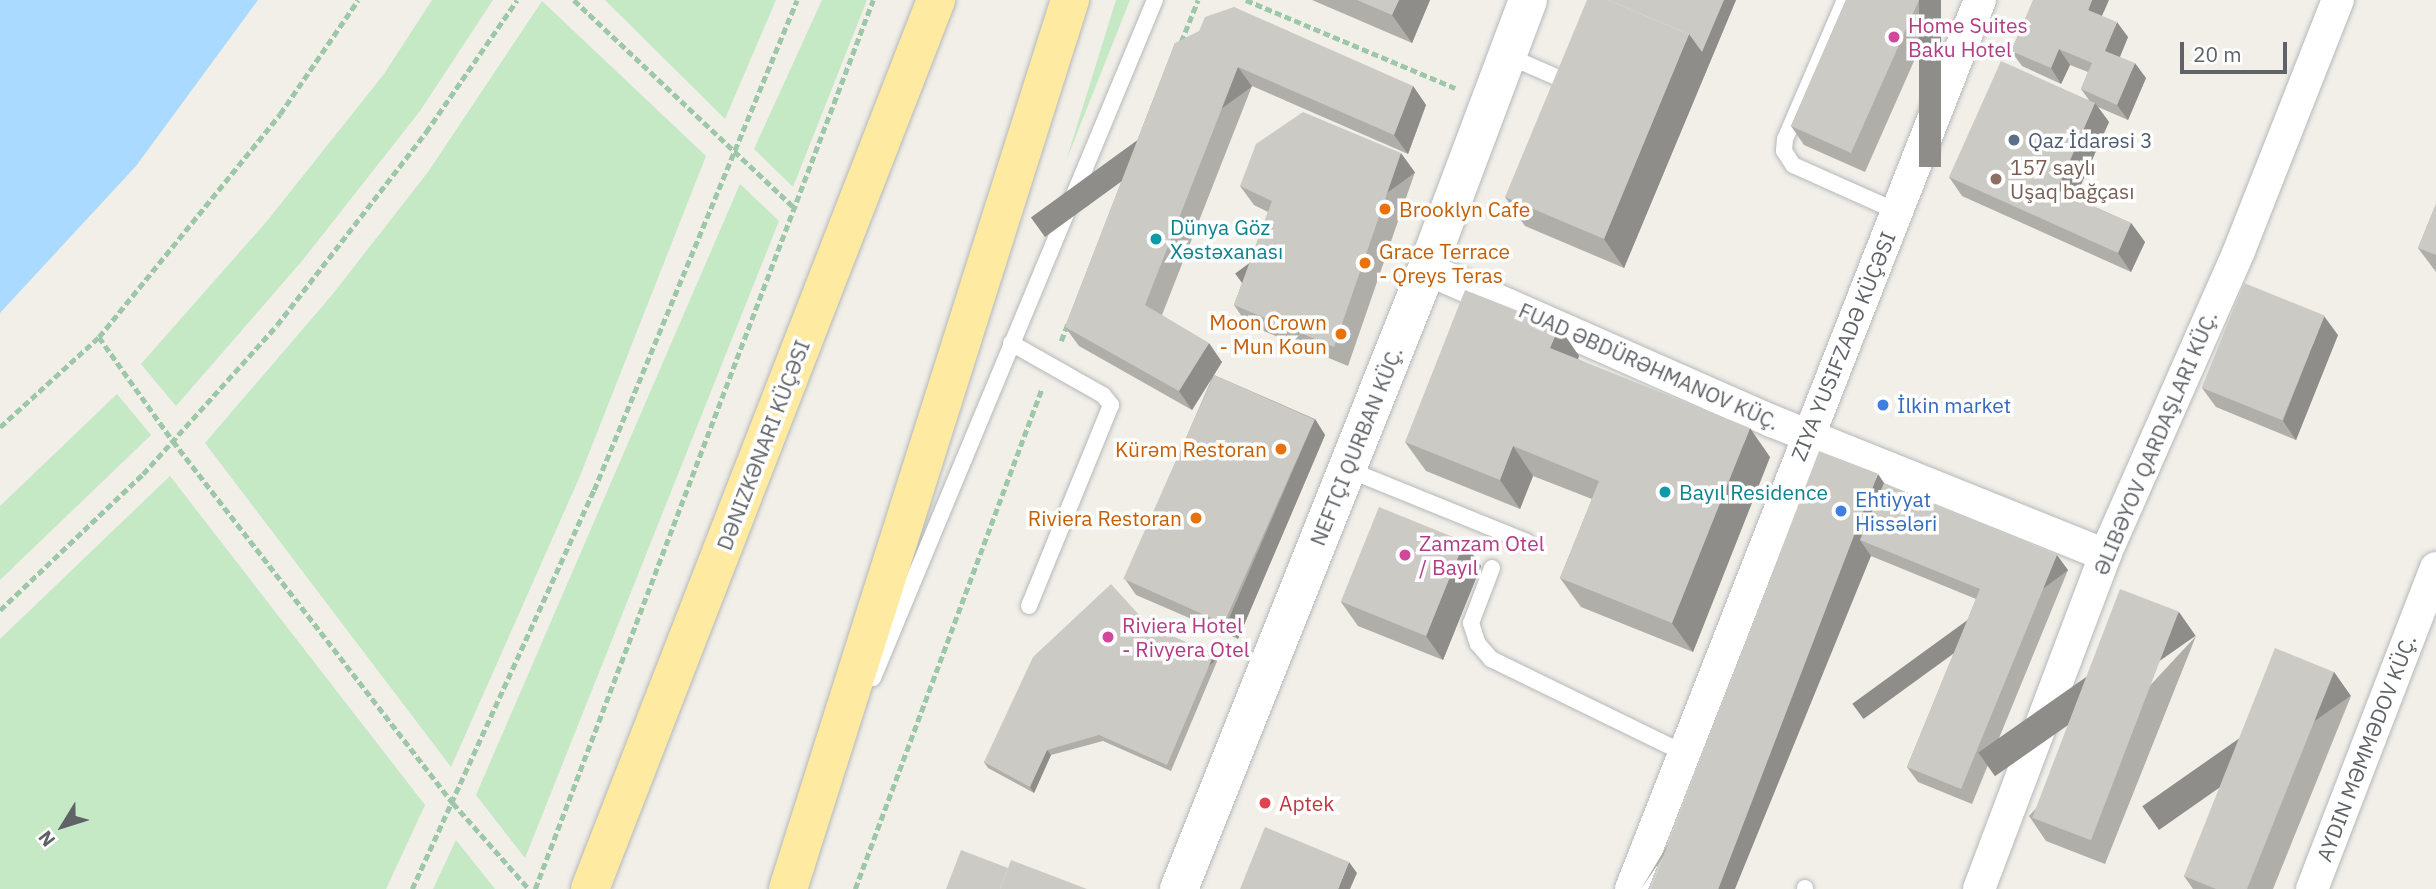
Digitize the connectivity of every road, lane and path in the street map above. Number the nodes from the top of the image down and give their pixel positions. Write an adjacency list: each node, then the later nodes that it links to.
1 (358, 0): 24 (path)
2 (517, 0): 29 (path)
3 (574, 0): 19 (path)
4 (797, 0): 19 (path)
5 (873, 0): 20 (path)
6 (936, 0): 42 (highway)
7 (1070, 0): 39 (highway)
8 (1155, 0): 25 (lane)
9 (1198, 0): 15 (path)
10 (1246, 0): 18 (path)
11 (1528, 0): 16 (street, NEFTÇI QURBAN KÜÇ.)
12 (1845, 0): 21 (lane)
13 (1980, 0): 21 (street, ZIYA YUSIFZADƏ KÜÇƏSI)
14 (2338, 0): 32 (street)
15 (1177, 50)
16 (1506, 55): 17 (lane); 18 (street, NEFTÇI QURBAN KÜÇ.)
17 (1570, 83)
18 (1488, 102): 22 (street, NEFTÇI QURBAN KÜÇ.)
19 (733, 153): 20 (path); 38 (path)
20 (796, 209): 41 (path)
21 (1896, 211): 28 (street, ZIYA YUSIFZADƏ KÜÇƏSI)
22 (1427, 269): 28 (street, FUAD ƏBDÜRƏHMANOV KÜÇ.); 30 (street, NEFTÇI QURBAN KÜÇ.)
23 (1071, 315): 26 (path)
24 (99, 337): 27 (path); 29 (path)
25 (1012, 343): 26 (lane); 39 (lane)
26 (1051, 365): 35 (lane); 43 (path)
27 (0, 427)
28 (1807, 434): 32 (street, FUAD ƏBDÜRƏHMANOV KÜÇ.); 37 (street, ZIYA YUSIFZADƏ KÜÇƏSI)
29 (173, 441): 36 (path); 38 (path)
30 (1347, 469): 31 (lane); 44 (street, NEFTÇI QURBAN KÜÇ.)
31 (1527, 542)
32 (2105, 555): 46 (street)
33 (1492, 568): 37 (lane)
34 (2436, 568): 47 (street)
35 (1029, 606)
36 (0, 610)
37 (1684, 753): 45 (street, ZIYA YUSIFZADƏ KÜÇƏSI)
38 (453, 803): 40 (path); 41 (path)
39 (791, 880)
40 (412, 889)
41 (532, 889)
42 (590, 889)
43 (855, 889)
44 (1179, 889)
45 (1631, 889)
46 (1979, 889)
47 (2312, 889)

